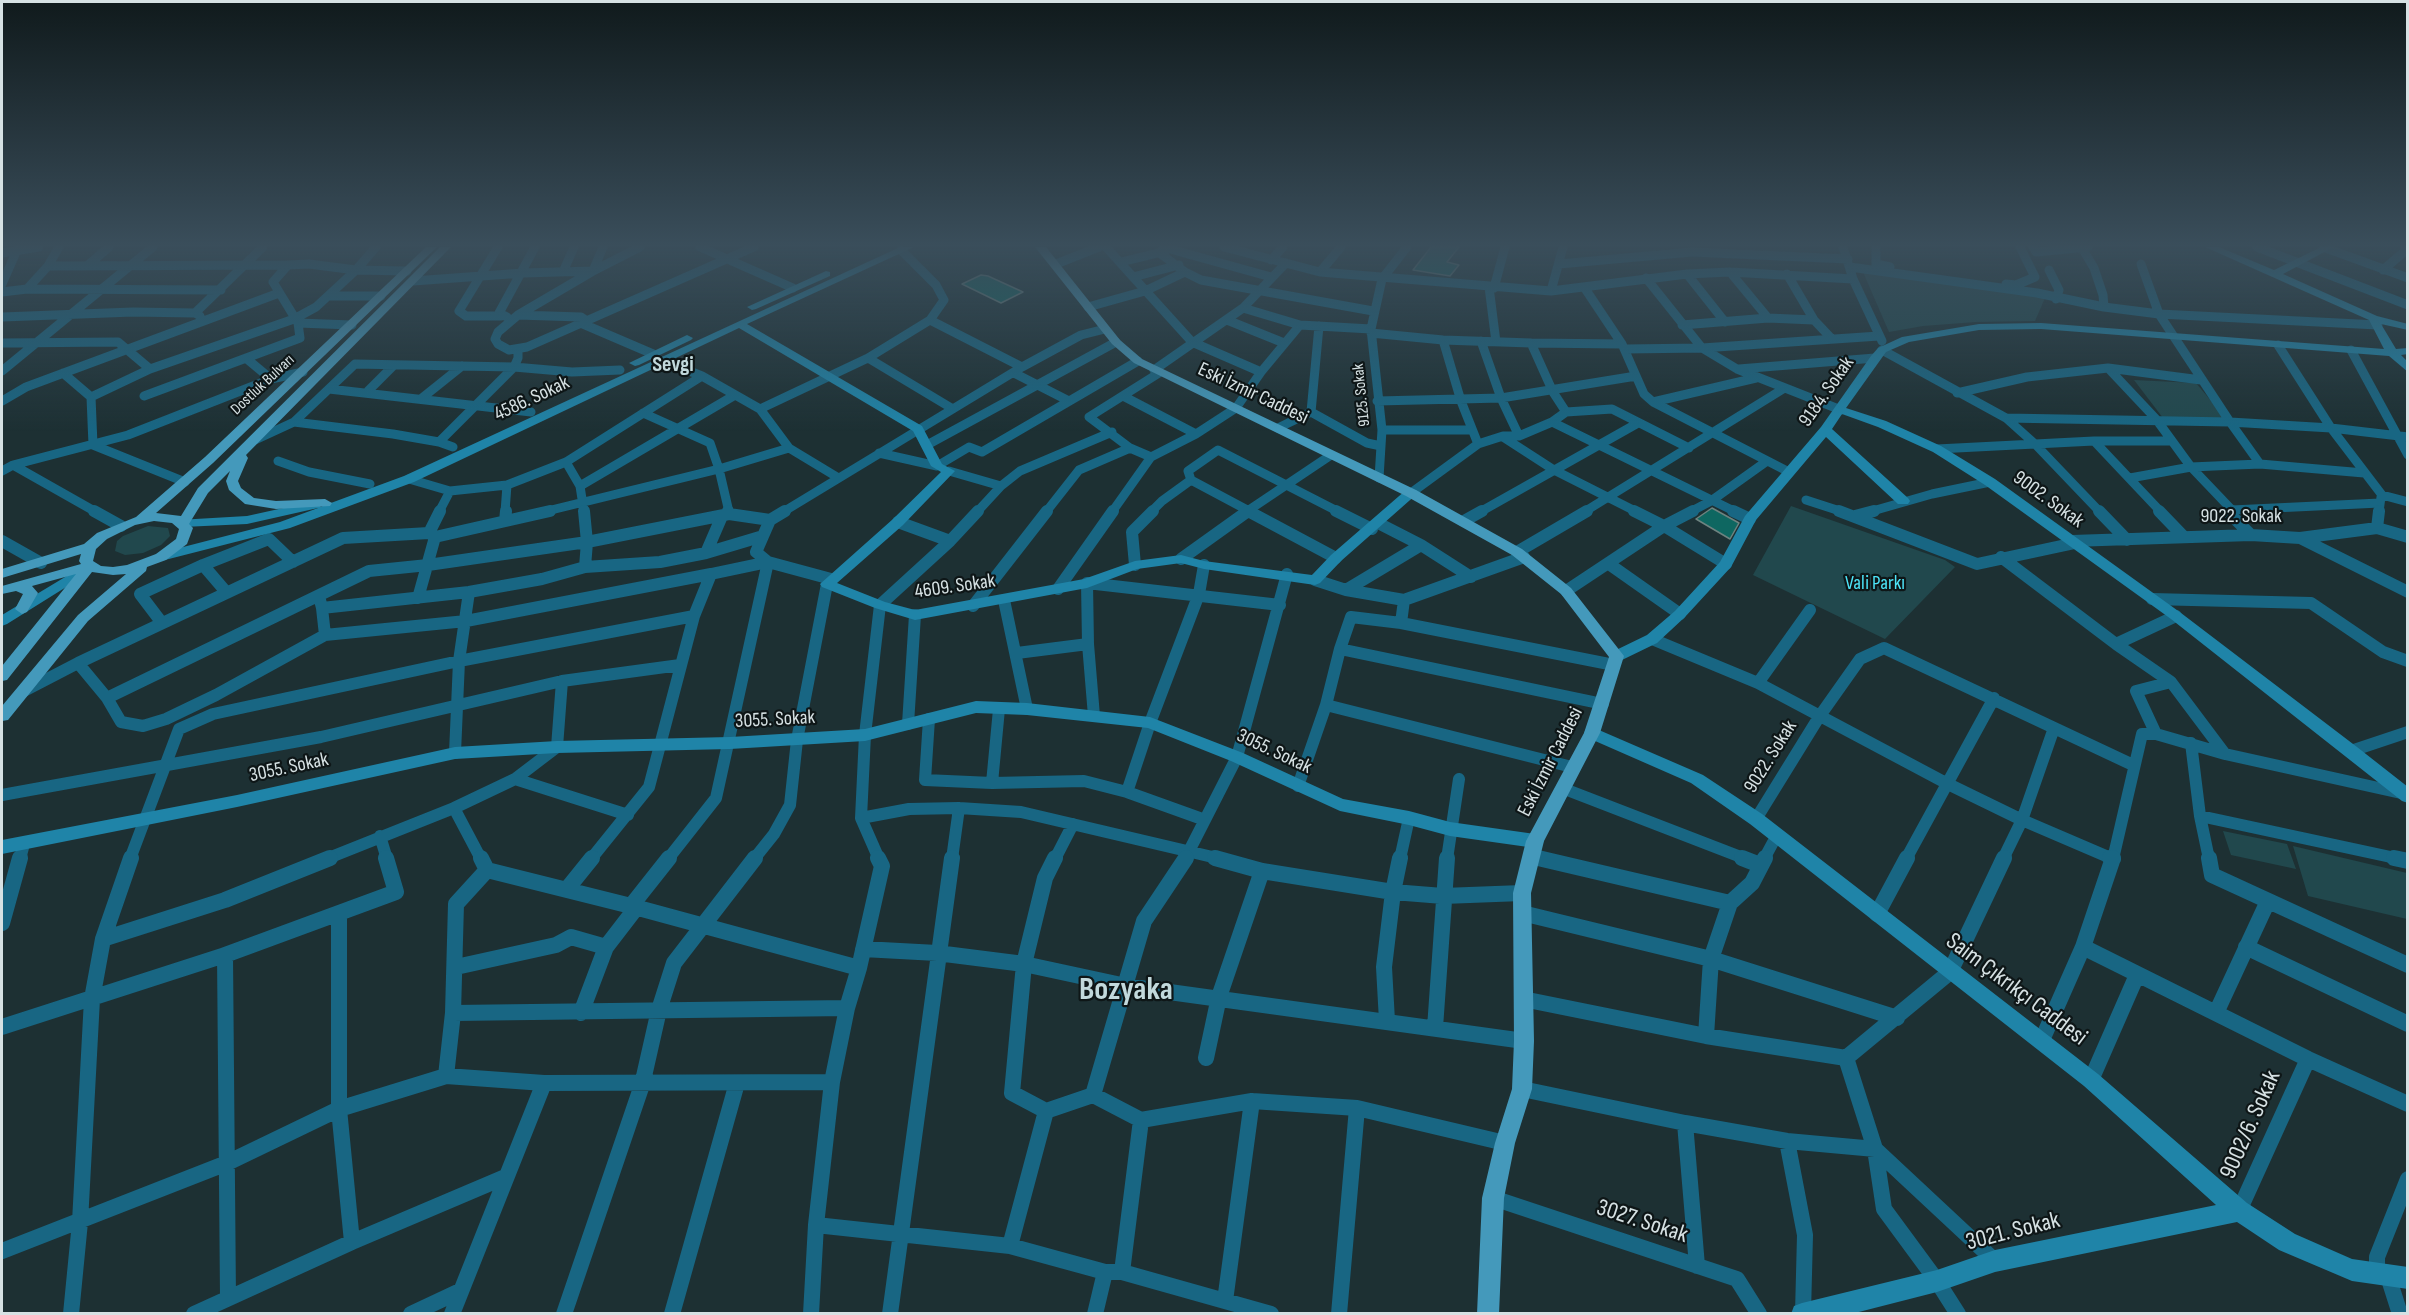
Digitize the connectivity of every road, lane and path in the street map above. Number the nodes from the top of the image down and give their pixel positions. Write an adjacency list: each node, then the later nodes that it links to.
1 (80, 308): 32 (street)
2 (200, 308): 31 (street)
3 (237, 308): 38 (street)
4 (288, 308): 42 (street)
5 (314, 308): 42 (street)
6 (369, 308): 47 (main road, Dostluk Bulvarı)
7 (379, 308): 147 (main road, Dostluk Bulvarı)
8 (461, 308): 34 (street)
9 (502, 308): 34 (street)
10 (529, 308): 35 (street)
11 (617, 308): 45 (street)
12 (753, 308): 74 (main road, 4586. Sokak)
13 (772, 308): 46 (main road, 4586. Sokak)
14 (938, 308): 39 (street)
15 (1089, 308): 52 (main road, Eski İzmir Caddesi)
16 (1161, 308): 60 (street)
17 (1243, 308): 40 (street)
18 (1244, 308): 48 (street)
19 (1358, 308): 30 (street)
20 (1494, 308): 61 (street)
21 (1598, 308): 66 (street)
22 (1669, 308): 49 (street, 9002. Sokak)
23 (1714, 308): 43 (street)
24 (1760, 308): 37 (street)
25 (1807, 308): 41 (street)
26 (1865, 308): 68 (street)
27 (2115, 308): 33 (street)
28 (2158, 308): 33 (street)
29 (2350, 308): 44 (main road)
30 (1373, 311): 53 (street, 9125. Sokak)
31 (195, 313): 32 (street); 38 (street)
32 (73, 314): 36 (street); 58 (street)
33 (2160, 314): 44 (street); 54 (street)
34 (501, 316): 35 (street)
35 (516, 316): 45 (street); 70 (street)
36 (2, 317)
37 (1768, 318): 41 (street); 43 (street)
38 (205, 320): 69 (street)
39 (930, 320): 75 (street); 87 (street)
40 (1227, 320): 60 (street); 63 (street)
41 (1814, 320): 55 (street)
42 (296, 321): 47 (street); 76 (street); 82 (street)
43 (1725, 322): 49 (street)
44 (2375, 322): 51 (main road); 73 (main road)
45 (583, 324): 70 (street); 74 (street)
46 (739, 324): 74 (main road, 4586. Sokak); 94 (main road)
47 (352, 325): 89 (main road, Dostluk Bulvarı)
48 (1299, 325): 50 (street); 63 (street)
49 (1682, 325): 67 (street, 9002. Sokak)
50 (1319, 326): 53 (street); 121 (street)
51 (2408, 327)
52 (1105, 329): 59 (main road, Eski İzmir Caddesi); 87 (street)
53 (1371, 331): 56 (street); 112 (street, 9125. Sokak)
54 (2174, 336): 65 (main road); 68 (main road); 97 (street)
55 (1831, 338): 67 (street); 68 (street)
56 (1443, 340): 57 (street); 113 (street)
57 (1481, 341): 61 (street); 109 (street)
58 (39, 342): 62 (street); 69 (street); 85 (street)
59 (1116, 342): 77 (main road, Eski İzmir Caddesi); 98 (street)
60 (1192, 342): 88 (street); 90 (street)
61 (1496, 342): 64 (street)
62 (2, 343)
63 (1284, 343): 90 (street)
64 (1531, 343): 66 (street); 102 (street)
65 (2278, 345): 71 (main road); 131 (street)
66 (1624, 347): 67 (street); 93 (street)
67 (1702, 348): 83 (street, 9002. Sokak)
68 (1881, 348): 83 (street); 103 (street); 119 (main road, 9184. Sokak)
69 (126, 350): 82 (street); 91 (street)
70 (518, 350): 80 (street)
71 (2351, 350): 73 (main road); 142 (street)
72 (2408, 351): 73 (main road)
73 (2392, 353): 84 (main road)
74 (658, 357): 86 (main road, 4586. Sokak); 92 (street); 179 (main road, 4586. Sokak)
75 (868, 358): 94 (street); 118 (street)
76 (247, 359): 96 (street); 105 (street)
77 (1138, 361): 88 (main road, Eski İzmir Caddesi); 111 (street)
78 (394, 365): 79 (street); 99 (street); 101 (street)
79 (462, 366): 80 (street); 108 (street)
80 (514, 367): 86 (street); 115 (street)
81 (2108, 368): 97 (street); 103 (street); 125 (street)
82 (150, 369): 107 (street)
83 (1737, 369): 95 (street, 9002. Sokak)
84 (2408, 369)
85 (2, 370)
86 (620, 370): 120 (main road, 4586. Sokak)
87 (1018, 370): 98 (street); 118 (street)
88 (1156, 371): 106 (street); 116 (main road, Eski İzmir Caddesi)
89 (303, 372): 96 (street); 181 (main road, Dostluk Bulvarı)
90 (1261, 372): 116 (street)
91 (63, 373): 107 (street); 110 (street)
92 (702, 376): 104 (street); 123 (street)
93 (1636, 376): 102 (street); 114 (street)
94 (831, 378): 117 (street); 133 (main road)
95 (1756, 378): 100 (street, 9002. Sokak); 114 (street)
96 (271, 379): 152 (street)
97 (2201, 380): 128 (street)
98 (1037, 384): 111 (street); 151 (street)
99 (329, 389): 101 (street); 126 (street)
100 (1783, 389): 119 (street, 9002. Sokak); 138 (street)
101 (368, 392): 108 (street)
102 (1553, 392): 109 (street); 122 (street)
103 (1957, 393): 124 (street)
104 (735, 395): 117 (street); 132 (street)
105 (144, 396)
106 (1122, 396): 137 (street); 139 (street)
107 (91, 397): 152 (street)
108 (422, 398): 115 (street)
109 (1501, 399): 113 (street); 141 (street)
110 (2, 401)
111 (1069, 401): 169 (street)
112 (1377, 401): 113 (street); 134 (street, 9125. Sokak)
113 (1461, 401): 135 (street)
114 (1653, 402): 138 (street)
115 (476, 405): 120 (street); 146 (street)
116 (1236, 408): 130 (main road, Eski İzmir Caddesi); 139 (street)
117 (760, 409): 155 (street)
118 (953, 409): 133 (street)
119 (1840, 410): 136 (main road, 9184. Sokak); 158 (main road, 9002. Sokak)
120 (531, 412): 154 (main road, 4586. Sokak)
121 (1311, 412): 130 (street); 153 (street)
122 (1566, 412): 127 (street); 129 (street)
123 (643, 413): 132 (street); 165 (street)
124 (2006, 418): 125 (street); 150 (street)
125 (2156, 419): 128 (street); 145 (street)
126 (294, 422): 146 (street); 147 (street)
127 (1552, 422): 141 (street); 149 (street)
128 (2230, 422): 131 (street); 166 (street)
129 (1638, 423): 149 (street); 157 (street)
130 (1278, 428): 160 (main road, Eski İzmir Caddesi)
131 (2331, 428): 142 (street); 175 (street)
132 (679, 429): 170 (street); 185 (street)
133 (918, 429): 151 (main road); 159 (street)
134 (1382, 430): 135 (street); 153 (street, 9125. Sokak)
135 (1472, 430): 148 (street)
136 (1825, 430): 174 (main road, 9184. Sokak); 194 (main road)
137 (1112, 432): 156 (street); 186 (street)
138 (1712, 433): 157 (street); 164 (street)
139 (1196, 434): 162 (street)
140 (1503, 436): 141 (street); 148 (street); 171 (street)
141 (1519, 436)
142 (2396, 436): 143 (street); 161 (street)
143 (2408, 437)
144 (2094, 441): 145 (street); 150 (street); 178 (street)
145 (2172, 441): 168 (street)
146 (439, 442): 154 (street)
147 (251, 444): 195 (main road); 208 (main road, Dostluk Bulvarı)
148 (1478, 444): 189 (street)
149 (1599, 444): 171 (street); 173 (street)
150 (2035, 444): 158 (street); 219 (street)
151 (927, 445): 169 (main road)
152 (93, 446): 167 (street); 181 (street)
153 (1381, 446): 177 (street, 9125. Sokak)
154 (453, 447): 183 (main road, 4586. Sokak)
155 (789, 448): 170 (street); 176 (street)
156 (1130, 448): 162 (street); 267 (street)
157 (1689, 448): 173 (street)
158 (1938, 449): 182 (main road, 9002. Sokak)
159 (879, 453): 169 (street); 176 (street)
160 (1331, 454): 177 (main road, Eski İzmir Caddesi); 187 (street)
161 (2408, 455)
162 (1151, 457): 252 (street)
163 (278, 461): 183 (street)
164 (1767, 461): 174 (street); 193 (street)
165 (566, 462): 184 (street); 185 (street)
166 (2260, 464): 168 (street); 175 (street)
167 (13, 465): 172 (street); 209 (street)
168 (2191, 467): 178 (street); 198 (street)
169 (943, 468): 186 (street); 207 (main road)
170 (719, 469): 197 (street); 200 (street)
171 (1554, 470): 190 (street); 206 (street)
172 (2, 471)
173 (1654, 471): 190 (street); 193 (street)
174 (1789, 472): 203 (main road, 9184. Sokak)
175 (2364, 472): 191 (street)
176 (837, 477): 205 (street)
177 (1379, 478): 189 (main road, Eski İzmir Caddesi)
178 (2130, 478): 216 (street)
179 (409, 479): 188 (street); 228 (main road, 4586. Sokak)
180 (1191, 480): 187 (street); 199 (street); 239 (street)
181 (185, 482): 202 (main road, Dostluk Bulvarı)
182 (1990, 482): 194 (street); 223 (main road, 9002. Sokak)
183 (370, 484): 195 (main road, 4586. Sokak)
184 (507, 485): 188 (street); 204 (street)
185 (579, 486): 197 (street)
186 (1001, 486): 221 (street)
187 (1286, 487): 199 (street); 210 (street)
188 (450, 491): 213 (street)
189 (1411, 493): 206 (main road, Eski İzmir Caddesi); 210 (main road)
190 (1606, 497): 211 (street); 227 (street)
191 (2381, 499): 196 (street); 198 (street); 212 (street)
192 (1806, 500): 201 (street)
193 (1711, 501): 203 (street); 211 (street)
194 (1903, 501): 201 (street)
195 (325, 502): 208 (main road, 4586. Sokak)
196 (2408, 502)
197 (583, 503): 204 (street); 222 (street)
198 (2232, 510): 215 (street)
199 (1246, 512): 230 (street); 231 (street)
200 (726, 515): 205 (street); 222 (street); 226 (street)
201 (1855, 516): 229 (street, 9022. Sokak)
202 (141, 519): 208 (main road, Dostluk Bulvarı); 209 (main road, Dostluk Bulvarı)
203 (1750, 519): 237 (main road, 9184. Sokak)
204 (505, 520): 213 (street)
205 (770, 520): 214 (street)
206 (1464, 521): 227 (main road, Eski İzmir Caddesi)
207 (898, 522): 221 (street); 249 (main road)
208 (183, 523): 228 (main road, Dostluk Bulvarı)
209 (121, 526): 225 (main road, Dostluk Bulvarı)
210 (1375, 526): 224 (street); 230 (main road)
211 (1664, 526): 236 (street); 237 (street)
212 (2377, 528): 217 (street, 9022. Sokak); 218 (street, 9022. Sokak)
213 (432, 535): 232 (street); 242 (street)
214 (764, 536): 226 (street); 233 (street)
215 (2251, 536): 216 (street, 9022. Sokak); 218 (street, 9022. Sokak)
216 (2184, 537): 219 (street, 9022. Sokak)
217 (2408, 537)
218 (2300, 538): 258 (street)
219 (2127, 540): 223 (street, 9022. Sokak)
220 (2, 541): 234 (street)
221 (950, 541): 265 (street)
222 (586, 542): 242 (street); 243 (street)
223 (2073, 542): 229 (street, 9022. Sokak); 261 (main road, 9002. Sokak)
224 (1421, 545): 247 (street); 254 (street)
225 (89, 547): 234 (main road, Dostluk Bulvarı); 241 (main road)
226 (706, 553): 243 (street)
227 (1521, 555): 247 (street); 255 (main road, Eski İzmir Caddesi)
228 (161, 557): 235 (main road, Dostluk Bulvarı)
229 (2001, 557): 281 (street)
230 (1336, 558): 248 (main road)
231 (1181, 559): 239 (main road, 4609. Sokak); 240 (main road, 4609. Sokak)
232 (293, 562): 238 (street); 256 (street)
233 (768, 562): 245 (street); 249 (street); 313 (street)
234 (41, 563): 244 (main road, Dostluk Bulvarı)
235 (146, 564): 241 (main road, Dostluk Bulvarı); 293 (main road)
236 (1609, 564): 255 (street); 270 (street)
237 (1726, 564): 270 (main road, 9184. Sokak)
238 (203, 565): 256 (street); 276 (street)
239 (1136, 565): 250 (main road, 4609. Sokak)
240 (1204, 565): 246 (main road, 4609. Sokak); 259 (street)
241 (90, 566): 251 (main road, Dostluk Bulvarı); 268 (main road); 289 (main road)
242 (428, 566): 260 (street); 264 (street)
243 (585, 567): 257 (street)
244 (2, 574)
245 (711, 574): 272 (street); 275 (street)
246 (1287, 574): 248 (main road, 4609. Sokak); 266 (street)
247 (1471, 577): 263 (street)
248 (1315, 580): 254 (street)
249 (829, 581): 265 (main road, 4609. Sokak); 312 (street)
250 (1087, 583): 252 (main road, 4609. Sokak); 259 (street); 280 (street)
251 (16, 586): 253 (main road, Dostluk Bulvarı); 268 (main road)
252 (1058, 589): 262 (main road, 4609. Sokak)
253 (2, 590)
254 (1346, 590): 263 (street)
255 (1566, 591): 285 (main road, Eski İzmir Caddesi)
256 (227, 592): 276 (street)
257 (469, 592): 260 (street); 275 (street)
258 (2408, 592)
259 (1199, 594): 266 (street); 305 (street)
260 (418, 598): 264 (street)
261 (2152, 599): 273 (main road, 9002. Sokak); 286 (street)
262 (1004, 600): 267 (main road, 4609. Sokak); 283 (street)
263 (1404, 600): 277 (street)
264 (320, 602): 278 (street); 294 (street)
265 (880, 605): 271 (main road, 4609. Sokak); 311 (street)
266 (1280, 605): 320 (street)
267 (973, 606): 271 (main road, 4609. Sokak)
268 (22, 609): 274 (main road)
269 (1810, 610): 292 (street)
270 (1680, 614): 279 (main road, 9184. Sokak)
271 (915, 615): 306 (street)
272 (694, 616): 284 (street); 288 (street)
273 (2176, 616): 281 (street); 317 (main road, 9002. Sokak)
274 (2, 621)
275 (466, 621): 278 (street); 284 (street)
276 (162, 623): 287 (street)
277 (1401, 623): 282 (street); 285 (street)
278 (325, 635): 294 (street)
279 (1652, 639): 285 (main road, 9184. Sokak); 292 (street)
280 (1088, 644): 283 (street); 302 (street)
281 (2116, 644): 291 (street)
282 (1340, 649): 296 (street); 298 (street)
283 (1017, 653): 300 (street)
284 (459, 661): 297 (street); 322 (street)
285 (1615, 661): 296 (main road, Eski İzmir Caddesi)
286 (2408, 661)
287 (78, 663): 293 (street); 294 (street)
288 (680, 664): 290 (street); 315 (street)
289 (2, 676)
290 (562, 681): 297 (street); 316 (street)
291 (2171, 682): 310 (street); 319 (street)
292 (1758, 683): 303 (street)
293 (19, 694): 301 (main road)
294 (107, 698)
295 (1994, 698): 303 (street, 9022. Sokak); 307 (street, 9022. Sokak); 327 (street)
296 (1603, 704): 309 (main road, Eski İzmir Caddesi)
297 (457, 705): 318 (street); 322 (street)
298 (1326, 705): 323 (street); 328 (street)
299 (999, 709): 300 (main road, 3055. Sokak); 304 (main road, 3055. Sokak); 326 (street)
300 (1027, 709): 302 (main road, 3055. Sokak)
301 (2, 716)
302 (1094, 716): 305 (main road, 3055. Sokak)
303 (1820, 717): 327 (street); 340 (street, 9022. Sokak)
304 (928, 719): 306 (main road, 3055. Sokak); 326 (street)
305 (1150, 723): 320 (main road, 3055. Sokak); 330 (street)
306 (908, 724): 311 (main road, 3055. Sokak)
307 (2054, 728): 321 (street, 9022. Sokak); 342 (street)
308 (2408, 732): 317 (street)
309 (1592, 733): 323 (main road, Eski İzmir Caddesi); 340 (main road, Saim Çıkrıkçı Caddesi)
310 (2156, 734): 314 (street); 321 (street)
311 (865, 735): 312 (main road, 3055. Sokak); 337 (street)
312 (797, 740): 313 (main road, 3055. Sokak); 367 (street)
313 (730, 743): 315 (main road, 3055. Sokak); 362 (street)
314 (2191, 743): 319 (street); 336 (street)
315 (660, 745): 316 (main road, 3055. Sokak); 335 (street)
316 (557, 747): 318 (main road, 3055. Sokak); 324 (street)
317 (2351, 751): 332 (main road, 9002. Sokak)
318 (455, 753): 339 (main road, 3055. Sokak)
319 (2225, 754): 332 (street)
320 (1237, 757): 328 (main road, 3055. Sokak); 341 (street)
321 (2133, 765): 351 (street)
322 (164, 766): 331 (street); 339 (street)
323 (1572, 766): 329 (main road, Eski İzmir Caddesi)
324 (516, 779): 333 (street); 335 (street)
325 (1459, 779): 344 (street)
326 (993, 783): 330 (street)
327 (1946, 783): 342 (street); 365 (street)
328 (1298, 786): 338 (main road, 3055. Sokak)
329 (1562, 788): 349 (main road, Eski İzmir Caddesi); 353 (street)
330 (1127, 792): 341 (street)
331 (2, 795)
332 (2404, 795)
333 (454, 808): 346 (street); 354 (street)
334 (959, 808): 337 (street); 343 (street); 373 (street)
335 (628, 815): 356 (street)
336 (2200, 816): 352 (street); 360 (street)
337 (861, 818): 372 (street)
338 (1409, 818): 344 (main road, 3055. Sokak); 357 (street)
339 (144, 819): 347 (main road, 3055. Sokak); 368 (street)
340 (1756, 819): 345 (main road, Saim Çıkrıkçı Caddesi)
341 (1205, 820): 350 (street)
342 (2022, 820): 351 (street); 380 (street)
343 (1072, 824): 350 (street); 376 (street)
344 (1450, 829): 349 (main road, 3055. Sokak); 359 (street)
345 (1777, 835): 353 (street); 365 (main road, Saim Çıkrıkçı Caddesi)
346 (380, 836): 364 (street); 368 (street)
347 (24, 844): 348 (main road, 3055. Sokak); 366 (street)
348 (2, 848)
349 (1532, 849): 358 (main road, Eski İzmir Caddesi); 361 (street)
350 (1191, 851): 355 (street); 382 (street)
351 (2113, 859): 370 (street)
352 (2408, 861)
353 (1760, 865): 361 (street)
354 (488, 870): 356 (street); 378 (street)
355 (1262, 871): 357 (street); 383 (street)
356 (567, 889): 362 (street)
357 (1393, 892): 359 (street); 392 (street)
358 (1521, 893): 359 (street); 363 (main road, Eski İzmir Caddesi)
359 (1443, 896): 395 (street)
360 (2268, 901): 371 (street); 377 (street)
361 (1730, 903): 375 (street)
362 (634, 907): 367 (street); 369 (street)
363 (1522, 913): 375 (street); 385 (main road, Eski İzmir Caddesi)
364 (339, 914): 374 (street); 413 (street)
365 (1876, 914): 380 (main road, Saim Çıkrıkçı Caddesi)
366 (2, 923)
367 (701, 926): 379 (street); 387 (street)
368 (103, 939): 384 (street)
369 (606, 947): 378 (street); 389 (street)
370 (2083, 947): 381 (street); 397 (street)
371 (2246, 947): 390 (street); 393 (street)
372 (863, 949): 373 (street); 379 (street)
373 (937, 953): 376 (street); 427 (street)
374 (225, 955): 384 (street); 420 (street)
375 (1711, 959): 391 (street); 396 (street)
376 (1024, 964): 382 (street); 414 (street)
377 (2408, 965)
378 (456, 967): 388 (street)
379 (859, 968): 386 (street)
380 (1950, 972): 391 (street); 397 (main road, Saim Çıkrıkçı Caddesi)
381 (2137, 975): 390 (street); 403 (street)
382 (1126, 986): 383 (street); 409 (street)
383 (1219, 997): 392 (street); 399 (street)
384 (92, 999): 394 (street); 425 (street)
385 (1523, 999): 396 (street); 398 (main road, Eski İzmir Caddesi)
386 (847, 1008): 387 (street); 404 (street)
387 (659, 1010): 389 (street); 407 (street)
388 (453, 1013): 389 (street); 402 (street)
389 (581, 1013)
390 (2216, 1013): 401 (street)
391 (1897, 1018): 400 (street)
392 (1387, 1021): 395 (street)
393 (2408, 1024)
394 (2, 1027)
395 (1436, 1028): 398 (street)
396 (1706, 1036): 400 (street)
397 (2042, 1040): 403 (main road, Saim Çıkrıkçı Caddesi)
398 (1524, 1041): 408 (main road, Eski İzmir Caddesi)
399 (1206, 1058)
400 (1846, 1058): 419 (street)
401 (2308, 1059): 411 (street); 424 (street, 9002/6. Sokak)
402 (446, 1076): 405 (street); 413 (street)
403 (2091, 1080): 424 (main road, Saim Çıkrıkçı Caddesi)
404 (832, 1082): 406 (street); 426 (street)
405 (544, 1083): 407 (street); 421 (street)
406 (737, 1083): 407 (street); 446 (street)
407 (642, 1084): 445 (street)
408 (1522, 1089): 416 (street); 418 (main road, Eski İzmir Caddesi)
409 (1093, 1095): 414 (street); 415 (street)
410 (1252, 1101): 412 (street); 415 (street); 439 (street)
411 (2408, 1104)
412 (1357, 1108): 418 (street); 451 (street)
413 (339, 1109): 420 (street); 428 (street)
414 (1046, 1112): 429 (street)
415 (1141, 1120): 433 (street)
416 (1685, 1123): 417 (street); 432 (street)
417 (1787, 1141): 419 (street); 440 (street)
418 (1505, 1143): 423 (main road, Eski İzmir Caddesi)
419 (1875, 1149): 431 (street); 436 (street)
420 (227, 1163): 425 (street); 438 (street)
421 (505, 1177): 428 (street); 437 (street)
422 (2408, 1179): 434 (street)
423 (1492, 1198): 432 (street, 3027. Sokak); 452 (main road, Eski İzmir Caddesi)
424 (2239, 1211): 431 (main road, 3021. Sokak); 434 (main road, Saim Çıkrıkçı Caddesi)
425 (80, 1222): 430 (street); 441 (street)
426 (816, 1225): 427 (street); 447 (street)
427 (899, 1235): 429 (street); 448 (street)
428 (352, 1242): 438 (street)
429 (1010, 1246): 433 (street)
430 (2, 1251)
431 (1995, 1261): 436 (main road, 3021. Sokak)
432 (1697, 1266): 453 (street, 3027. Sokak)
433 (1114, 1272): 439 (street); 449 (street)
434 (2382, 1273): 435 (main road, Saim Çıkrıkçı Caddesi); 455 (street)
435 (2408, 1278)
436 (1937, 1281): 440 (main road, 3021. Sokak); 454 (street)
437 (460, 1291): 443 (street); 444 (street)
438 (228, 1298): 442 (street)
439 (1225, 1301): 450 (street)
440 (1802, 1313)
441 (71, 1314)
442 (194, 1314)
443 (411, 1314)
444 (452, 1314)
445 (564, 1314)
446 (672, 1314)
447 (811, 1314)
448 (890, 1314)
449 (1095, 1314)
450 (1271, 1314)
451 (1339, 1314)
452 (1488, 1314)
453 (1760, 1314)
454 (1958, 1314)
455 (2400, 1314)

